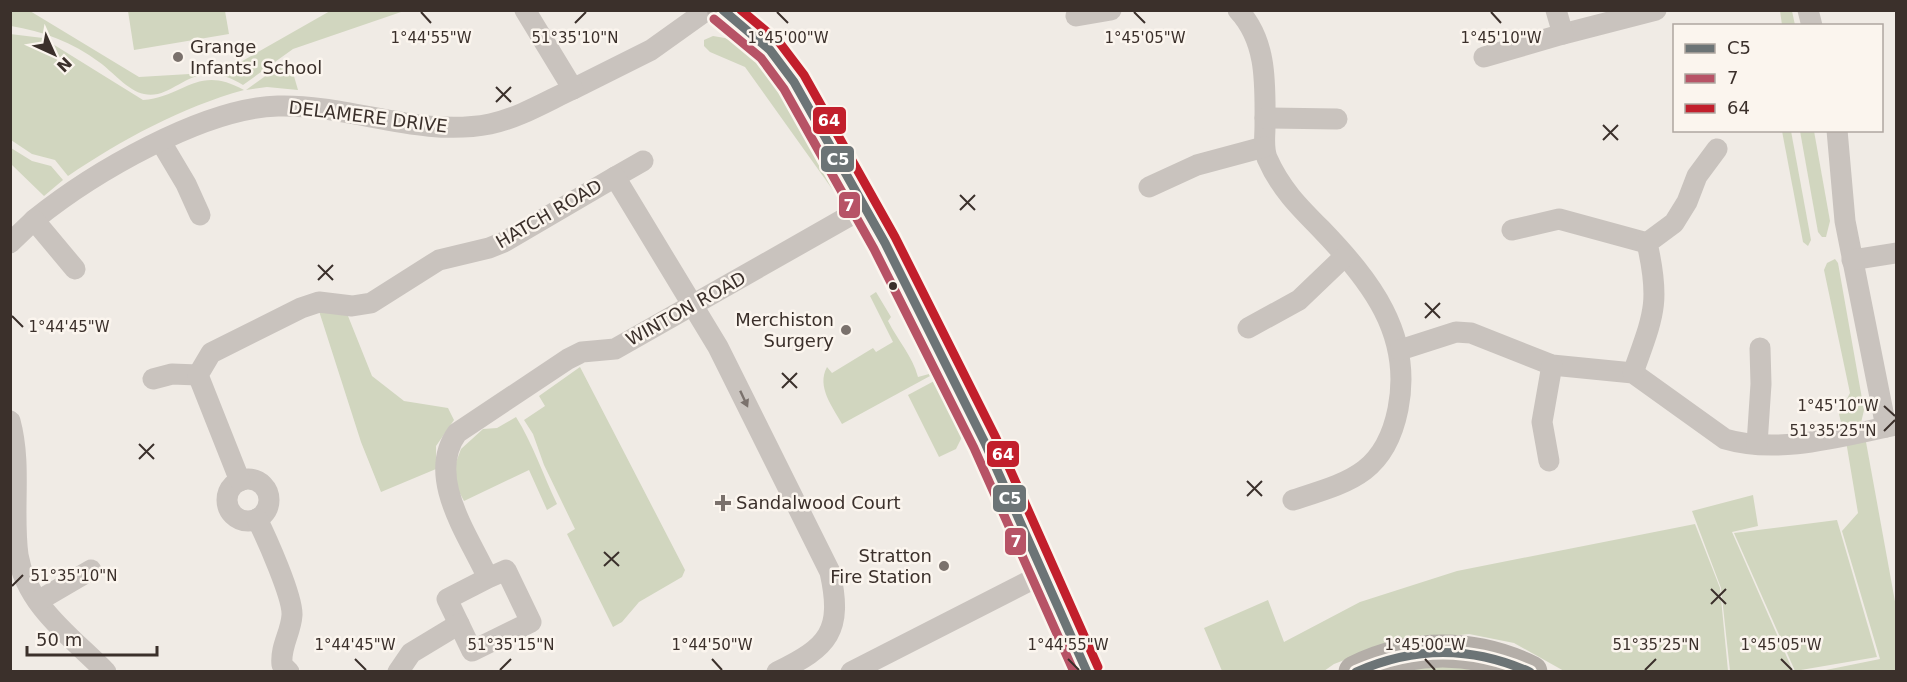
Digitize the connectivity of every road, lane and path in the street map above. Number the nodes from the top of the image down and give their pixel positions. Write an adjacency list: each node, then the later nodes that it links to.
1 (525, 10): 11 (street)
2 (706, 10): 11 (street, DELAMERE DRIVE)
3 (722, 10): 21 (main road)
4 (1111, 10): 8 (street)
5 (1238, 10): 12 (street)
6 (1556, 10): 9 (street)
7 (1656, 10): 9 (street)
8 (1076, 16)
9 (1563, 34): 10 (street)
10 (1484, 57)
11 (573, 88): 15 (street, DELAMERE DRIVE)
12 (1265, 118): 13 (street); 16 (street)
13 (1337, 119)
14 (1837, 132): 29 (street)
15 (160, 142): 22 (street); 23 (street, DELAMERE DRIVE)
16 (1264, 147): 20 (street); 28 (street)
17 (1717, 149): 26 (street)
18 (643, 161): 19 (street, HATCH ROAD)
19 (615, 177): 31 (street, HATCH ROAD); 37 (street, HATCH ROAD)
20 (1149, 187)
21 (865, 207): 31 (street, WINTON ROAD); 48 (main road)
22 (200, 215)
23 (34, 220): 25 (street, DELAMERE DRIVE); 30 (street)
24 (1512, 230): 26 (street)
25 (10, 243)
26 (1647, 243): 36 (street)
27 (1896, 253): 29 (street)
28 (1346, 256): 32 (street); 34 (street)
29 (1852, 260): 40 (street)
30 (75, 268)
31 (693, 305): 49 (street, WINTON ROAD); 55 (street, HATCH ROAD, one-way to 55)
32 (1248, 328)
33 (1760, 348): 41 (street)
34 (1400, 350): 35 (street); 44 (street)
35 (1552, 365): 36 (street); 42 (street)
36 (1633, 373): 41 (street)
37 (198, 375): 38 (street); 43 (street)
38 (153, 379)
39 (10, 421): 46 (street)
40 (1891, 426): 41 (street)
41 (1757, 444)
42 (1549, 461)
43 (240, 481): 45 (street); 45 (street)
44 (1293, 500)
45 (257, 519): 53 (street)
46 (15, 568): 50 (street)
47 (91, 570): 50 (street)
48 (1043, 574): 56 (street); 57 (main road)
49 (488, 578): 51 (street); 51 (street)
50 (38, 601): 52 (street)
51 (459, 624): 54 (street)
52 (106, 672)
53 (289, 672)
54 (398, 672)
55 (777, 672)
56 (851, 672)
57 (1087, 672)
58 (1355, 672): 59 (highway)
59 (1531, 672)

